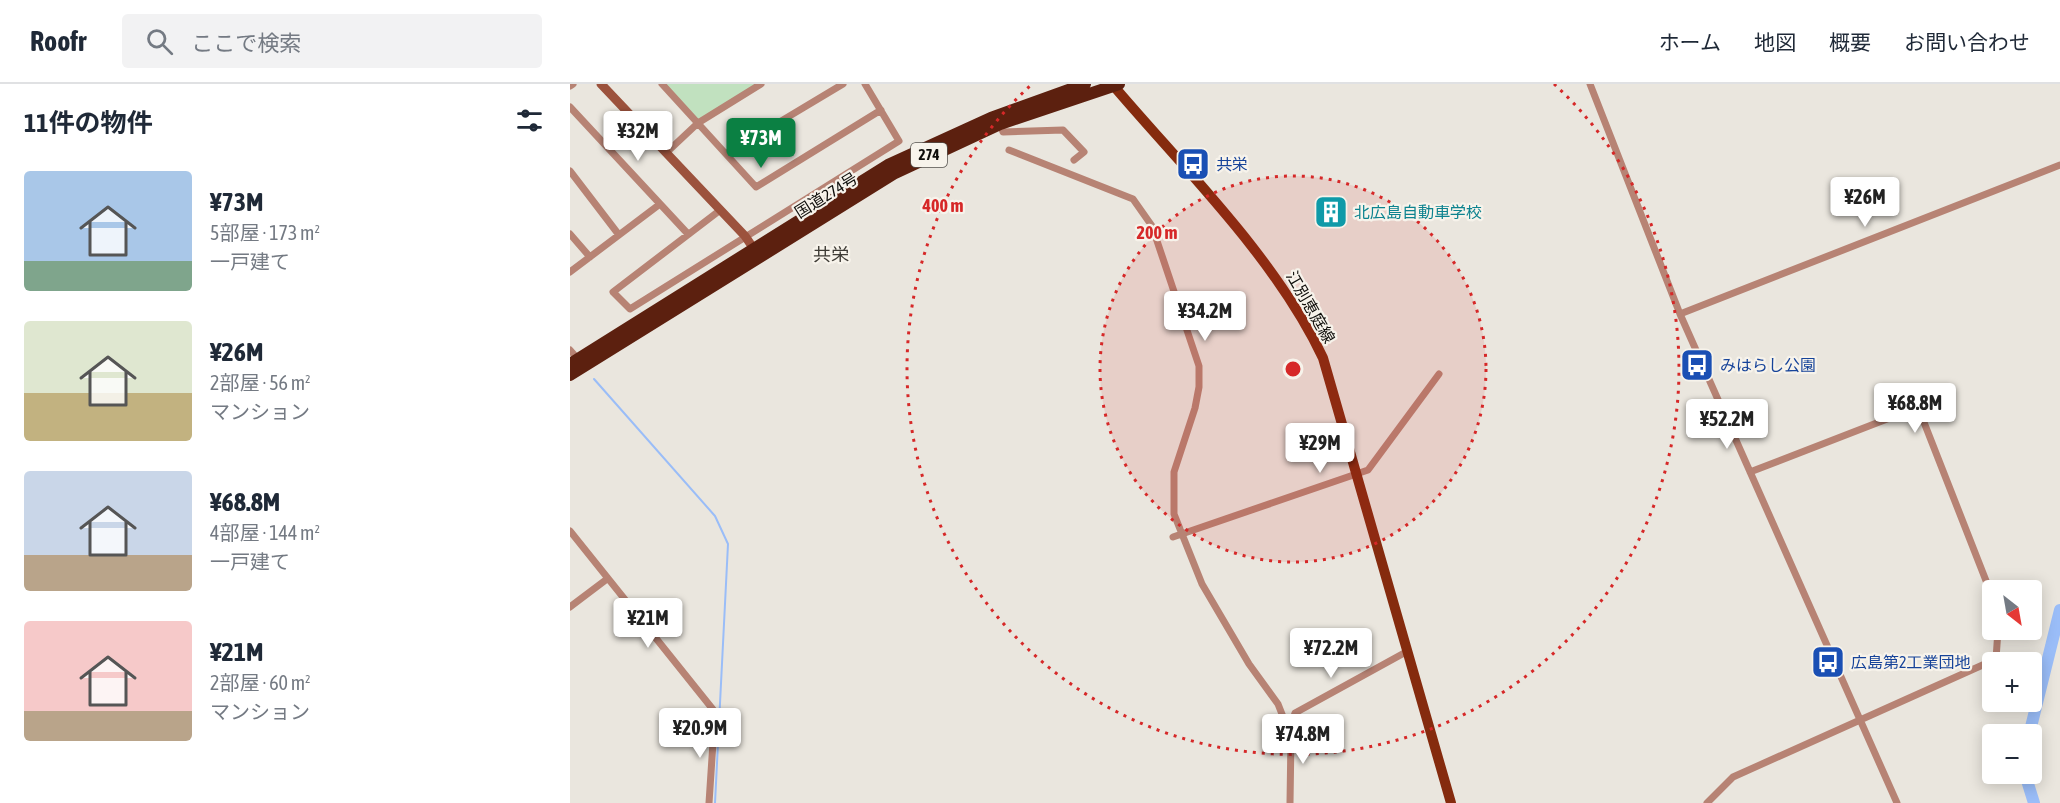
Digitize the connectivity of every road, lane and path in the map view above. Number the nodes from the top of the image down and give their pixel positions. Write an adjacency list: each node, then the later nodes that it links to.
1 (601, 84): 14 (street)
2 (662, 84): 11 (street)
3 (761, 84): 11 (street)
4 (865, 84): 10 (street)
5 (1085, 84): 25 (highway, 国道274号 / 274)
6 (1590, 84): 28 (street)
7 (839, 85): 15 (street)
8 (1115, 85): 12 (highway, 国道274号 / 274); 33 (main road, 江別恵庭線)
9 (570, 107): 19 (street)
10 (881, 110): 15 (street); 24 (street)
11 (698, 123): 14 (street); 15 (street)
12 (1000, 124): 16 (street); 25 (highway, 国道274号 / 274)
13 (1009, 150): 35 (street)
14 (666, 153): 20 (street)
15 (726, 154)
16 (1074, 160)
17 (2060, 165): 28 (street)
18 (570, 171): 23 (street)
19 (660, 204): 22 (street); 23 (street)
20 (719, 211): 22 (street); 24 (street)
21 (570, 234): 26 (street)
22 (688, 234): 24 (street)
23 (619, 235): 26 (street)
24 (745, 236): 25 (street)
25 (756, 252): 29 (highway, 国道274号 / 274); 31 (highway, 国道274号 / 274)
26 (590, 257): 27 (street)
27 (570, 272)
28 (1680, 314): 32 (street)
29 (573, 358)
30 (1438, 374): 33 (street)
31 (570, 375)
32 (1750, 472): 38 (street); 42 (street)
33 (1356, 475): 35 (street); 41 (main road, 江別恵庭線)
34 (570, 531): 37 (street)
35 (1183, 535): 36 (street); 43 (street)
36 (1173, 537)
37 (607, 579): 39 (street); 44 (street)
38 (1986, 580)
39 (570, 607)
40 (1997, 640): 42 (street)
41 (1406, 652): 43 (street); 46 (main road, 江別恵庭線)
42 (1860, 721): 47 (street); 48 (street)
43 (1289, 732): 45 (street)
44 (709, 803)
45 (1290, 803)
46 (1451, 803)
47 (1707, 803)
48 (1897, 803)

